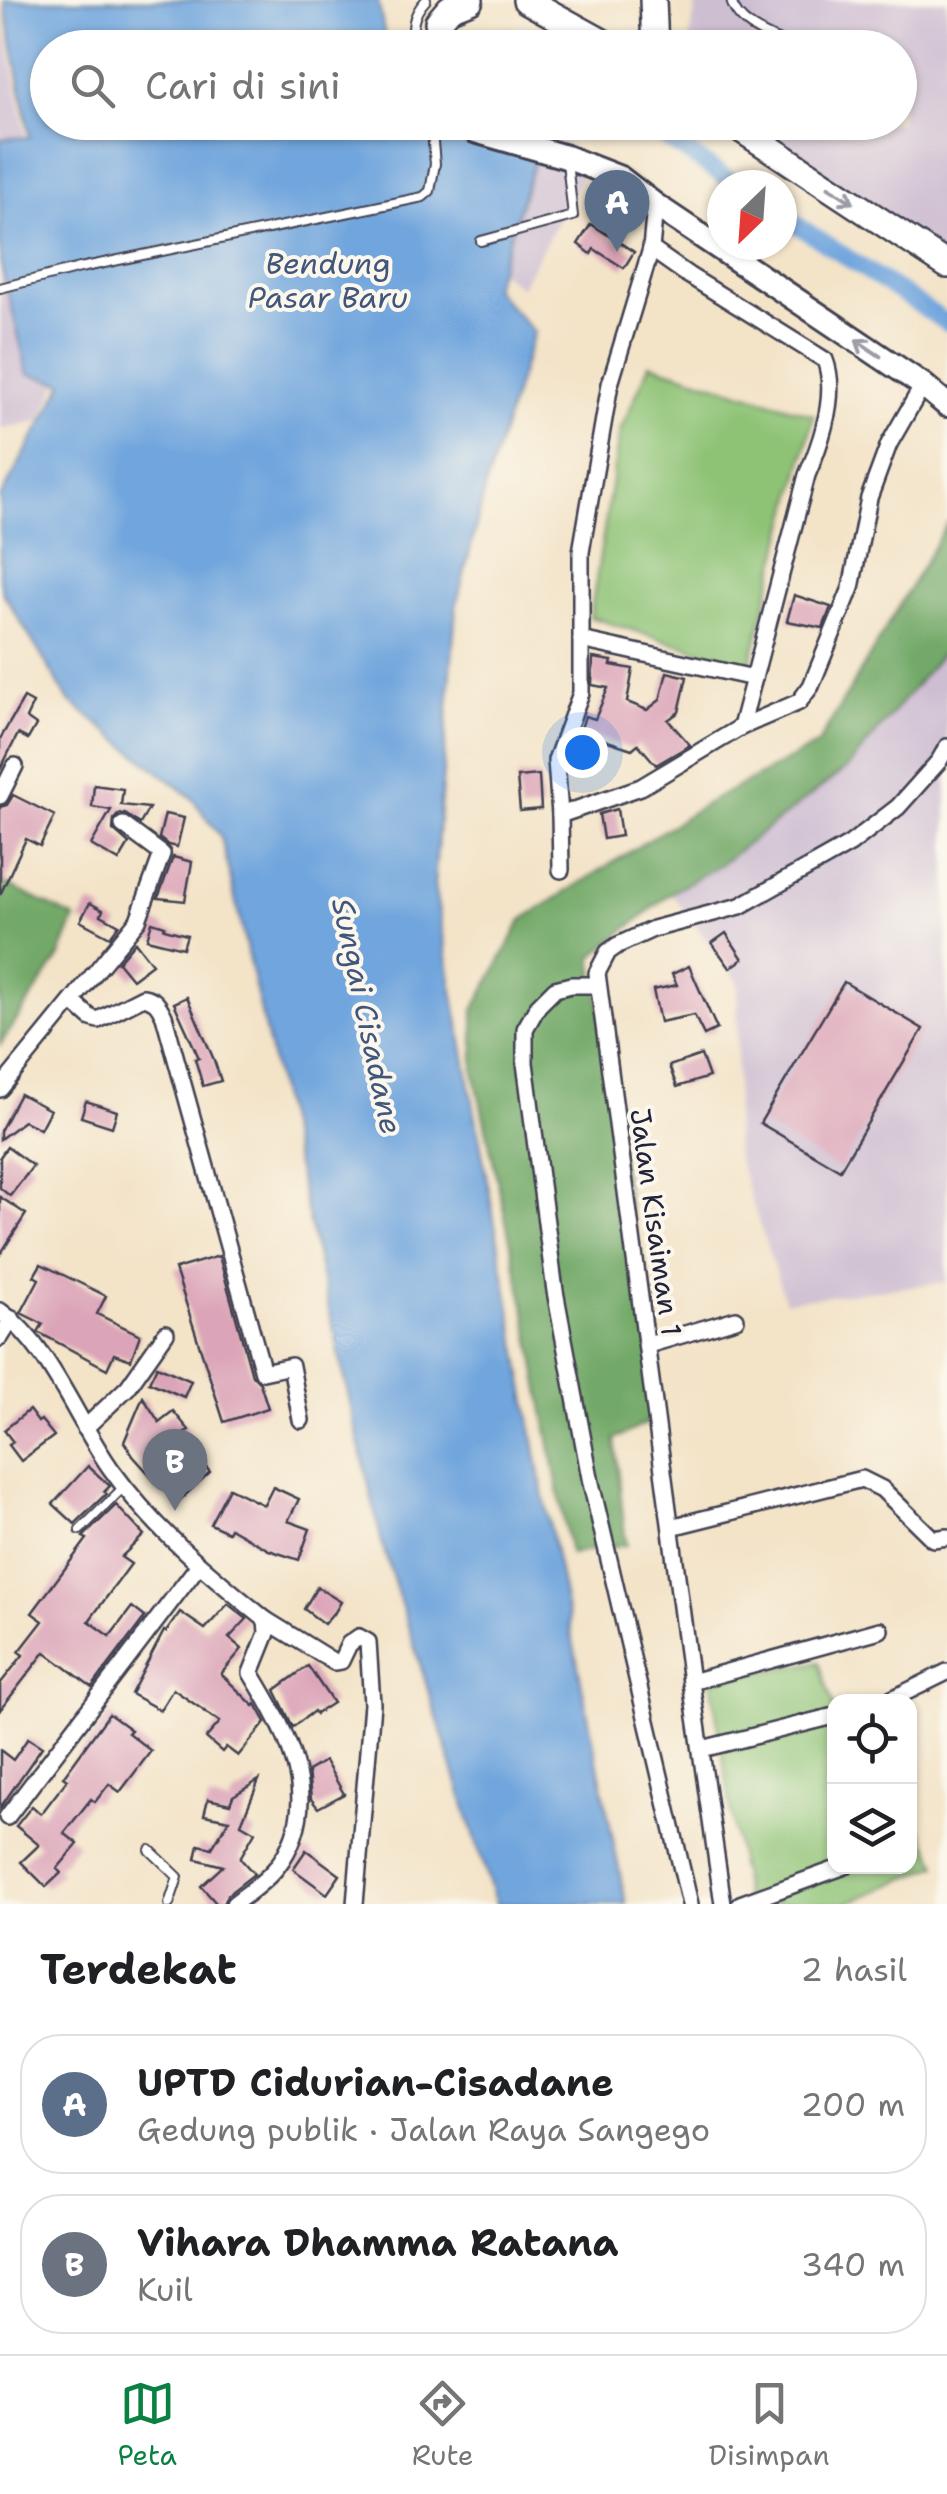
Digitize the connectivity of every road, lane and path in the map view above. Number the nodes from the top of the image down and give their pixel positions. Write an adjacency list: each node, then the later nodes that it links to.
1 (470, 0): 5 (main road)
2 (526, 0): 7 (main road)
3 (653, 0): 8 (main road)
4 (730, 0): 9 (lane)
5 (436, 18): 6 (lane)
6 (412, 30)
7 (580, 30)
8 (654, 30)
9 (761, 30)
10 (433, 140): 18 (lane)
11 (507, 140): 13 (street)
12 (757, 140): 17 (main road, one-way to 17)
13 (566, 157): 14 (street); 15 (lane)
14 (656, 204): 16 (street); 19 (street, one-way to 14)
15 (481, 241)
16 (651, 249): 21 (street); 22 (street)
17 (947, 265)
18 (0, 288)
19 (923, 385): 20 (street); 23 (street)
20 (947, 405)
21 (581, 640): 22 (street); 27 (street)
22 (754, 678): 23 (street)
23 (741, 727): 27 (street)
24 (947, 747): 30 (street)
25 (15, 766): 26 (street)
26 (0, 796)
27 (560, 815): 29 (street)
28 (123, 824): 31 (street)
29 (561, 870)
30 (598, 986): 37 (street, Jalan Kisaiman 1); 58 (street)
31 (73, 1002): 32 (street); 38 (street)
32 (0, 1089)
33 (6, 1315): 36 (street); 39 (street)
34 (736, 1320): 37 (street)
35 (166, 1333): 39 (street)
36 (0, 1338)
37 (648, 1346): 41 (street, Jalan Kisaiman 1)
38 (301, 1420)
39 (85, 1428): 40 (street)
40 (125, 1486): 42 (lane); 44 (street)
41 (671, 1527): 43 (street); 48 (street, Jalan Kisaiman 1)
42 (80, 1530)
43 (947, 1537)
44 (198, 1566): 45 (street); 52 (street)
45 (266, 1620): 56 (street); 57 (street)
46 (880, 1630): 48 (street)
47 (947, 1672): 49 (street)
48 (691, 1682): 51 (street, Jalan Kisaiman 1)
49 (902, 1694)
50 (827, 1718): 51 (street)
51 (702, 1749): 59 (street, Jalan Kisaiman 1)
52 (6, 1817)
53 (150, 1850): 55 (lane)
54 (827, 1873): 60 (street)
55 (169, 1904)
56 (234, 1904)
57 (355, 1904)
58 (690, 1904)
59 (723, 1904)
60 (740, 1904)

